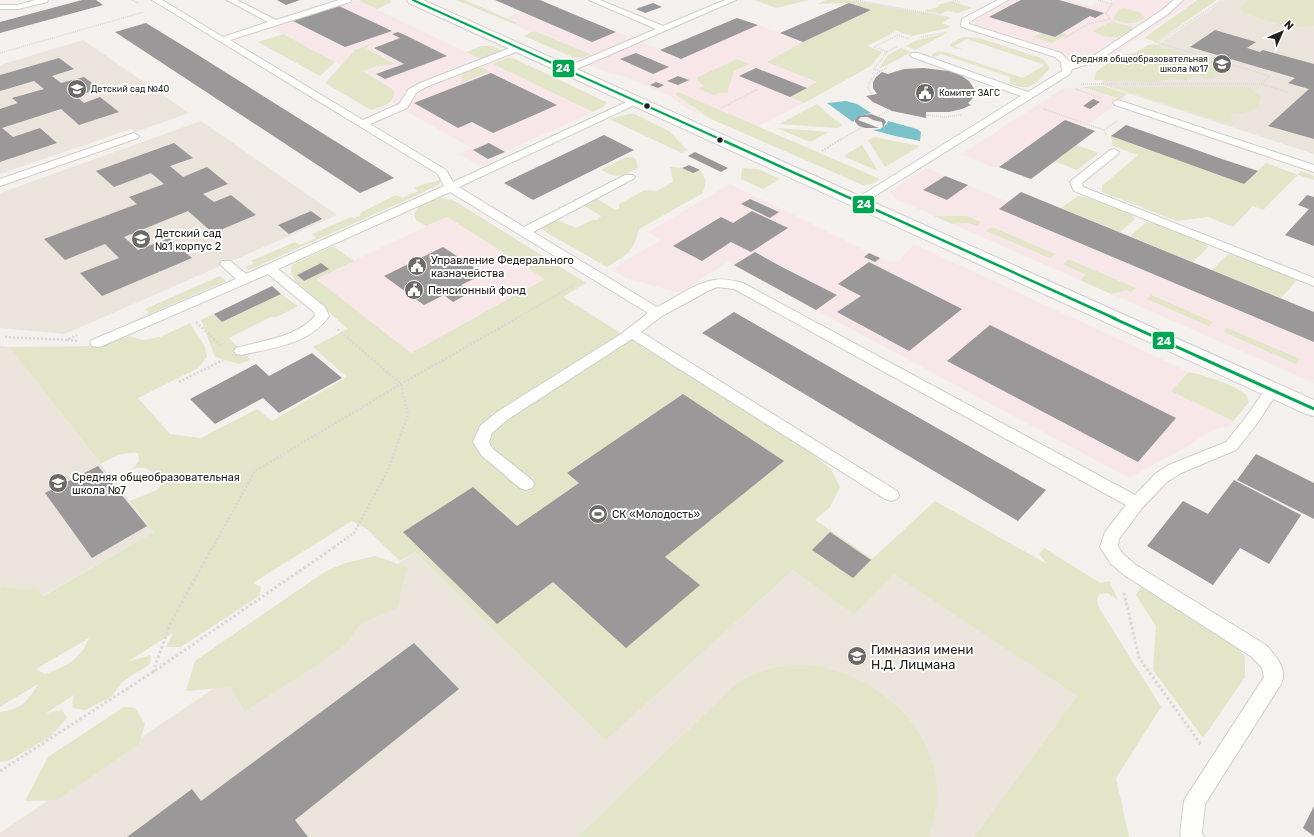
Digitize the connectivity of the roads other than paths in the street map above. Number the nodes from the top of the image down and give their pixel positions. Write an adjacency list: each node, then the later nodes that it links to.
1 (44, 0): 10 (lane)
2 (156, 0): 13 (lane)
3 (231, 0): 11 (lane)
4 (347, 0): 11 (lane)
5 (413, 0): 14 (main road)
6 (593, 0): 12 (lane)
7 (732, 0): 12 (lane)
8 (1004, 0): 16 (lane)
9 (1179, 0): 16 (lane)
10 (0, 7)
11 (276, 23): 13 (lane)
12 (663, 29): 17 (lane)
13 (222, 40): 21 (lane)
14 (518, 48): 17 (main road); 21 (lane)
15 (915, 55): 18 (lane)
16 (1068, 67): 18 (lane)
17 (567, 70): 19 (main road)
18 (1030, 96): 28 (lane)
19 (636, 101): 27 (lane); 28 (main road)
20 (1118, 103): 24 (lane)
21 (362, 124): 27 (lane)
22 (134, 136): 26 (lane)
23 (1114, 152): 33 (lane)
24 (1314, 169)
25 (629, 177): 29 (lane)
26 (0, 183)
27 (450, 187): 29 (lane); 31 (lane)
28 (858, 202): 38 (main road)
29 (524, 232): 34 (lane)
30 (226, 264): 32 (lane)
31 (269, 268): 32 (lane); 37 (lane)
32 (244, 279): 36 (lane)
33 (1314, 282)
34 (657, 313): 35 (lane); 42 (lane)
35 (631, 332): 40 (lane); 41 (lane)
36 (97, 343)
37 (236, 353)
38 (1272, 390): 39 (main road); 42 (lane)
39 (1314, 409)
40 (526, 484)
41 (891, 495)
42 (1137, 503): 43 (lane)
43 (1193, 837)

